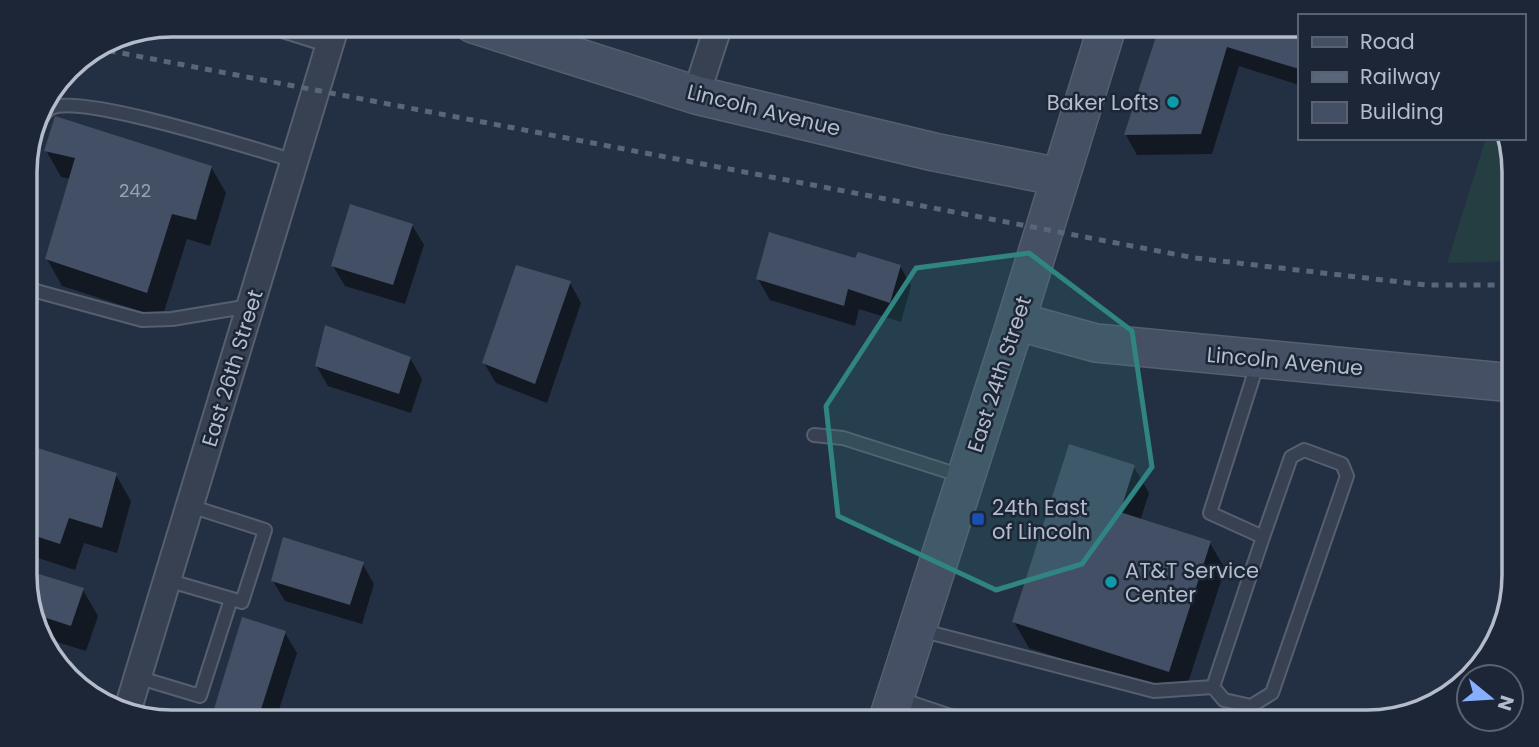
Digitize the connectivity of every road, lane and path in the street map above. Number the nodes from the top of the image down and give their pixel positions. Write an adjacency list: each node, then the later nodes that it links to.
1 (332, 37): 7 (street, East 26th Street)
2 (514, 37): 5 (street, Lincoln Avenue)
3 (715, 37): 5 (street)
4 (1104, 37): 8 (street, East 24th Street)
5 (696, 95): 8 (street, Lincoln Avenue)
6 (54, 106): 7 (lane)
7 (295, 160): 10 (street, East 26th Street)
8 (1060, 177): 11 (street, East 24th Street)
9 (37, 291): 10 (lane)
10 (251, 306): 16 (street, East 26th Street)
11 (1016, 321): 12 (street, Lincoln Avenue); 15 (street, East 24th Street)
12 (1259, 358): 13 (street, Lincoln Avenue); 17 (lane)
13 (1502, 382)
14 (814, 435): 15 (lane)
15 (966, 478): 20 (street, East 24th Street)
16 (190, 506): 18 (street, East 26th Street); 19 (lane)
17 (1263, 537): 22 (lane); 22 (lane)
18 (167, 580): 19 (lane); 21 (street, East 26th Street)
19 (232, 599): 21 (lane)
20 (917, 629): 22 (lane); 24 (street, East 24th Street)
21 (138, 677): 23 (street, East 26th Street)
22 (1213, 687)
23 (130, 703)
24 (891, 710)

